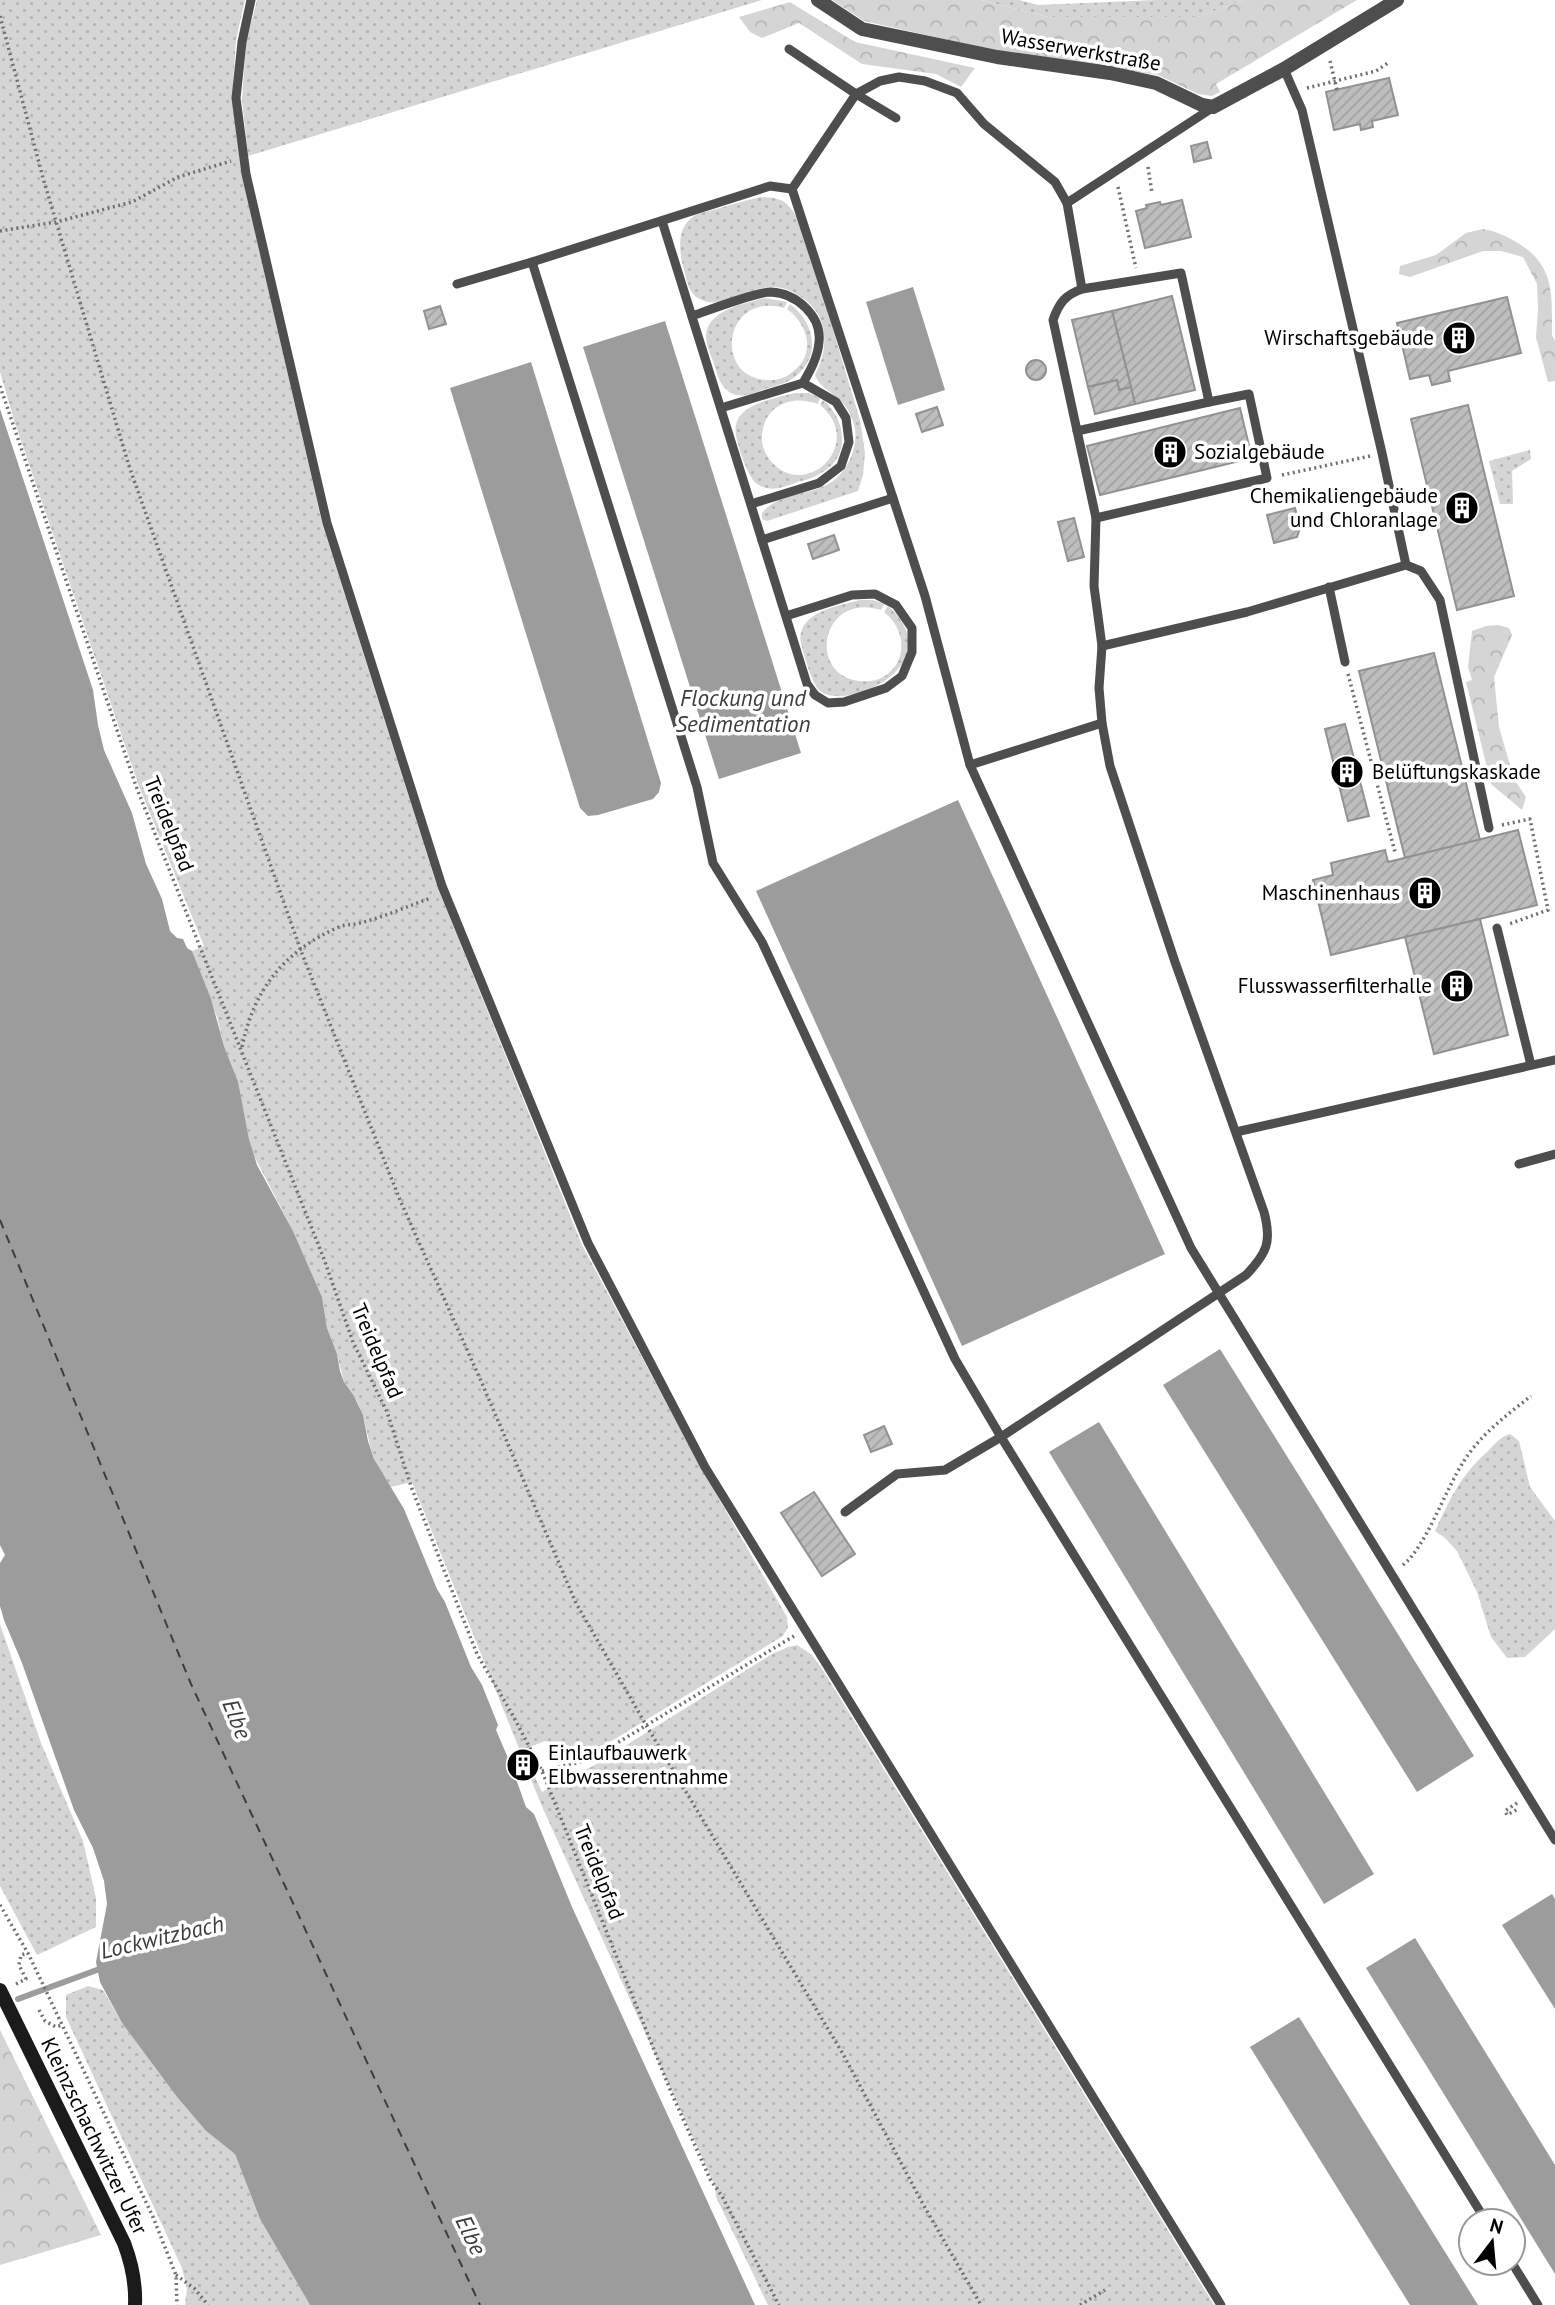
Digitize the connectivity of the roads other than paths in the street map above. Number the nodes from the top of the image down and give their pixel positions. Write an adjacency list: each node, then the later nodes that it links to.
1 (251, 0): 46 (lane)
2 (818, 0): 7 (street, Wasserwerkstraße)
3 (1397, 0): 5 (street)
4 (789, 50): 6 (lane)
5 (1284, 69): 7 (street); 24 (lane)
6 (856, 94): 8 (lane); 9 (lane); 10 (lane)
7 (1213, 107): 10 (lane)
8 (896, 118)
9 (792, 189): 11 (lane); 20 (lane)
10 (1068, 202): 14 (lane)
11 (662, 221): 12 (lane); 15 (lane)
12 (532, 262): 13 (lane); 39 (lane)
13 (457, 284)
14 (1082, 289): 17 (lane); 19 (lane)
15 (692, 316): 16 (lane); 18 (lane)
16 (803, 383): 18 (lane); 21 (lane)
17 (1209, 402): 19 (lane); 22 (lane)
18 (721, 408): 21 (lane)
19 (1077, 431): 22 (lane)
20 (893, 498): 23 (lane); 30 (lane)
21 (751, 504): 23 (lane)
22 (1096, 518): 27 (lane)
23 (762, 540): 26 (lane)
24 (1406, 565): 25 (lane); 31 (lane)
25 (1329, 587): 27 (lane); 28 (lane)
26 (786, 616): 26 (lane)
27 (1102, 646): 29 (lane)
28 (1345, 662)
29 (1102, 723): 30 (lane); 35 (lane)
30 (970, 765): 38 (lane)
31 (1489, 828)
32 (1497, 928): 34 (lane)
33 (1555, 1060): 34 (lane)
34 (1531, 1065): 35 (lane)
35 (1236, 1132): 38 (lane)
36 (1555, 1154): 37 (lane)
37 (1519, 1164)
38 (1218, 1293): 39 (lane); 41 (lane)
39 (1001, 1437): 40 (lane); 43 (lane)
40 (845, 1512)
41 (1555, 1840)
42 (6, 1988): 45 (street, Kleinzschachwitzer Ufer)
43 (1477, 2207)
44 (1521, 2277): 47 (lane)
45 (135, 2305)
46 (1221, 2305)
47 (1538, 2305)

